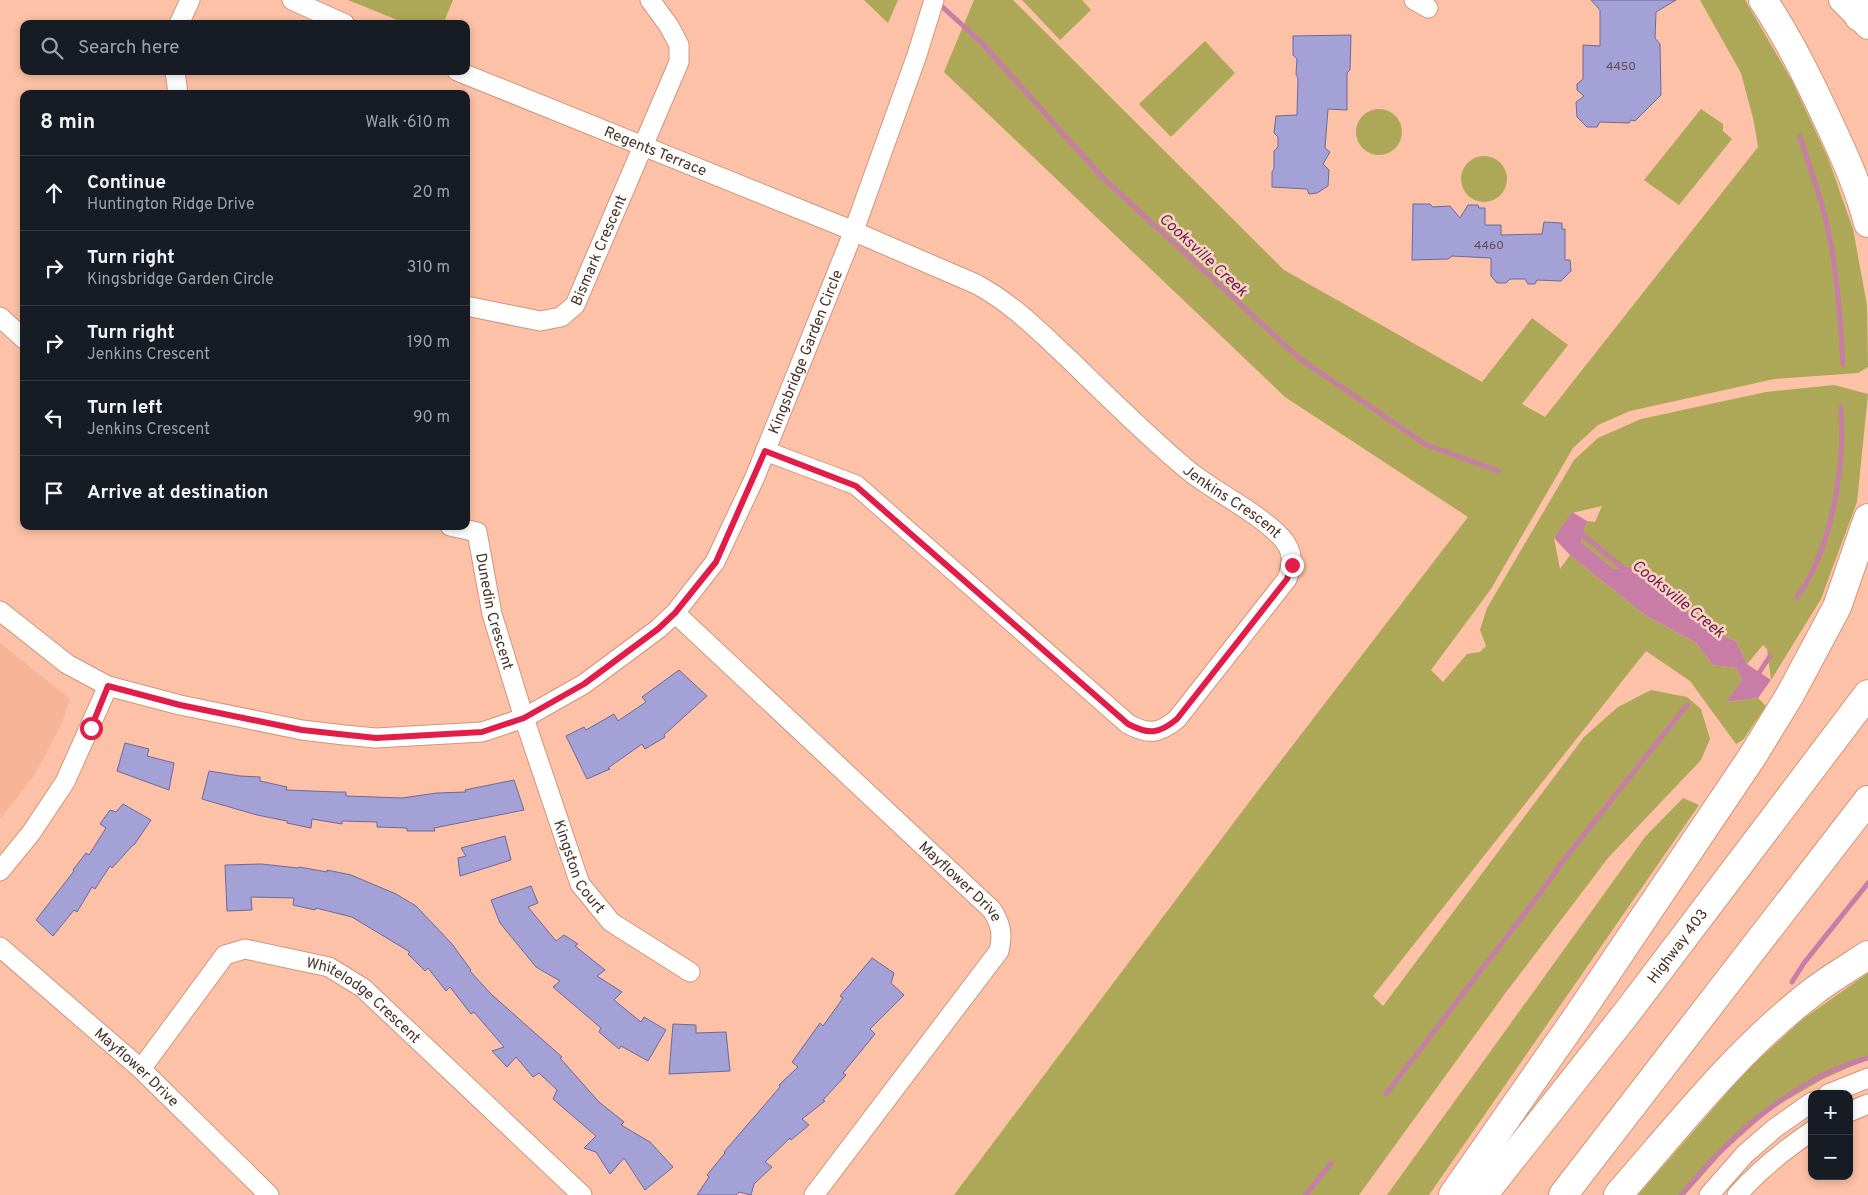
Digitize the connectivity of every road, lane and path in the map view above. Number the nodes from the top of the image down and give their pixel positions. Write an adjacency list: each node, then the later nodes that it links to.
1 (190, 0): 6 (street)
2 (292, 0): 7 (street)
3 (650, 0): 11 (street, Bismark Crescent)
4 (934, 0): 13 (street, Kingsbridge Garden Circle)
5 (1763, 0): 12 (highway)
6 (181, 20)
7 (335, 20)
8 (176, 75): 10 (street)
9 (467, 75): 11 (street, Regents Terrace)
10 (178, 90)
11 (644, 145): 13 (street, Regents Terrace); 14 (street, Bismark Crescent)
12 (1868, 223)
13 (853, 233): 17 (street, Kingsbridge Garden Circle); 17 (street, Jenkins Crescent)
14 (470, 307)
15 (0, 318): 16 (street)
16 (20, 336)
17 (765, 451): 21 (street, Kingsbridge Garden Circle)
18 (1868, 518): 40 (highway)
19 (468, 530): 24 (street, Dunedin Crescent)
20 (0, 611): 22 (street, Kingsbridge Garden Circle)
21 (675, 613): 24 (street, Kingsbridge Garden Circle); 39 (street, Mayflower Drive)
22 (108, 686): 24 (street, Kingsbridge Garden Circle); 26 (street)
23 (1868, 694): 41 (highway, Highway 403)
24 (524, 718): 29 (street, Kingston Court)
25 (1868, 800): 42 (highway)
26 (0, 871)
27 (0, 947): 30 (street, Mayflower Drive)
28 (1868, 955): 43 (highway)
29 (690, 972)
30 (141, 1069): 37 (street, Mayflower Drive); 38 (street, Whitelodge Crescent)
31 (1868, 1078): 32 (street)
32 (1838, 1090)
33 (1868, 1104): 35 (street)
34 (1808, 1105): 44 (street)
35 (1853, 1110)
36 (1808, 1134): 45 (street)
37 (269, 1195)
38 (582, 1195)
39 (814, 1195)
40 (1453, 1195)
41 (1483, 1195)
42 (1563, 1195)
43 (1618, 1195)
44 (1709, 1195)
45 (1737, 1195)

